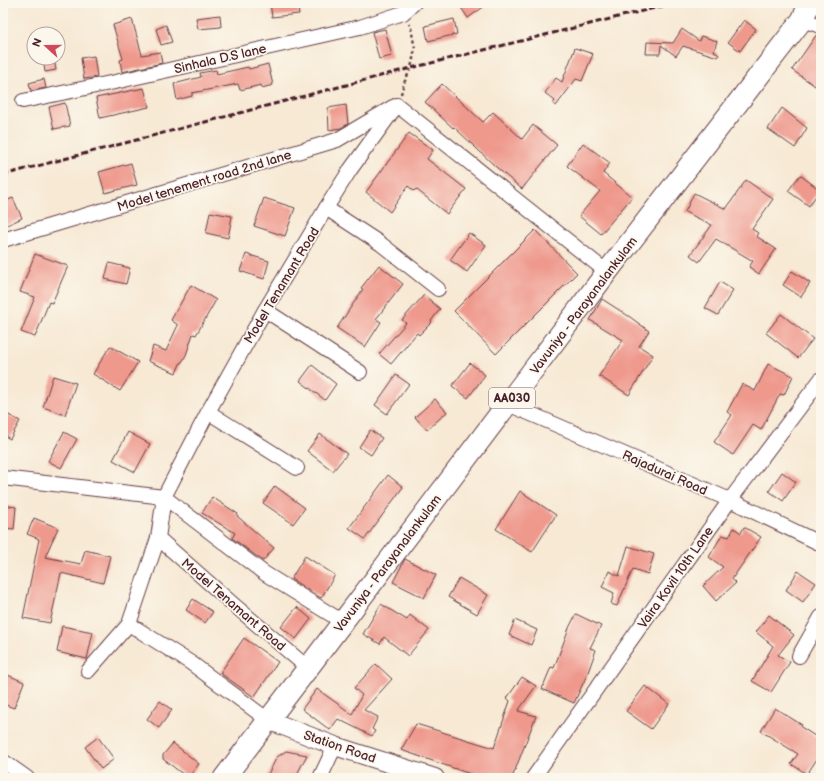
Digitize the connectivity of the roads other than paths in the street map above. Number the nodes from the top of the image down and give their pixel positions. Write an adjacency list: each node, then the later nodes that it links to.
1 (414, 3): 3 (street, Sinhala D.S lane)
2 (811, 16): 7 (highway, Vavuniya - Parayanalankulam / AA030)
3 (22, 101)
4 (397, 105): 5 (street, Model Tenamant Road); 6 (street, Model tenement road 2nd lane); 7 (street)
5 (326, 208): 8 (street); 9 (street, Model Tenamant Road)
6 (3, 240)
7 (606, 272): 12 (highway, Vavuniya - Parayanalankulam / AA030)
8 (438, 289)
9 (265, 310): 10 (street); 13 (street, Model Tenamant Road)
10 (360, 372)
11 (821, 379): 17 (street, Vaira Kovil 10th Lane)
12 (508, 404): 17 (street, Rajadurai Road); 21 (highway, Vavuniya - Parayanalankulam / AA030)
13 (208, 412): 14 (street); 16 (street, Model Tenamant Road)
14 (297, 468)
15 (3, 478): 16 (street)
16 (164, 497): 18 (street, Model Tenamant Road); 21 (street)
17 (730, 500): 19 (street, Rajadurai Road); 34 (street, Vaira Kovil 10th Lane)
18 (158, 538): 22 (street); 24 (street, Model Tenamant Road)
19 (821, 544)
20 (821, 617): 23 (street)
21 (343, 622): 24 (highway, Vavuniya - Parayanalankulam / AA030)
22 (129, 624): 25 (street); 26 (street)
23 (799, 656)
24 (308, 668): 26 (highway, Vavuniya - Parayanalankulam / AA030)
25 (88, 671)
26 (268, 720): 27 (main road, Station Road); 31 (highway, Vavuniya - Parayanalankulam / AA030)
27 (335, 746): 29 (main road, Station Road); 32 (street)
28 (3, 761): 30 (street)
29 (405, 773): 33 (main road, Station Road)
30 (27, 778)
31 (224, 778)
32 (320, 778)
33 (435, 778)
34 (533, 778)

